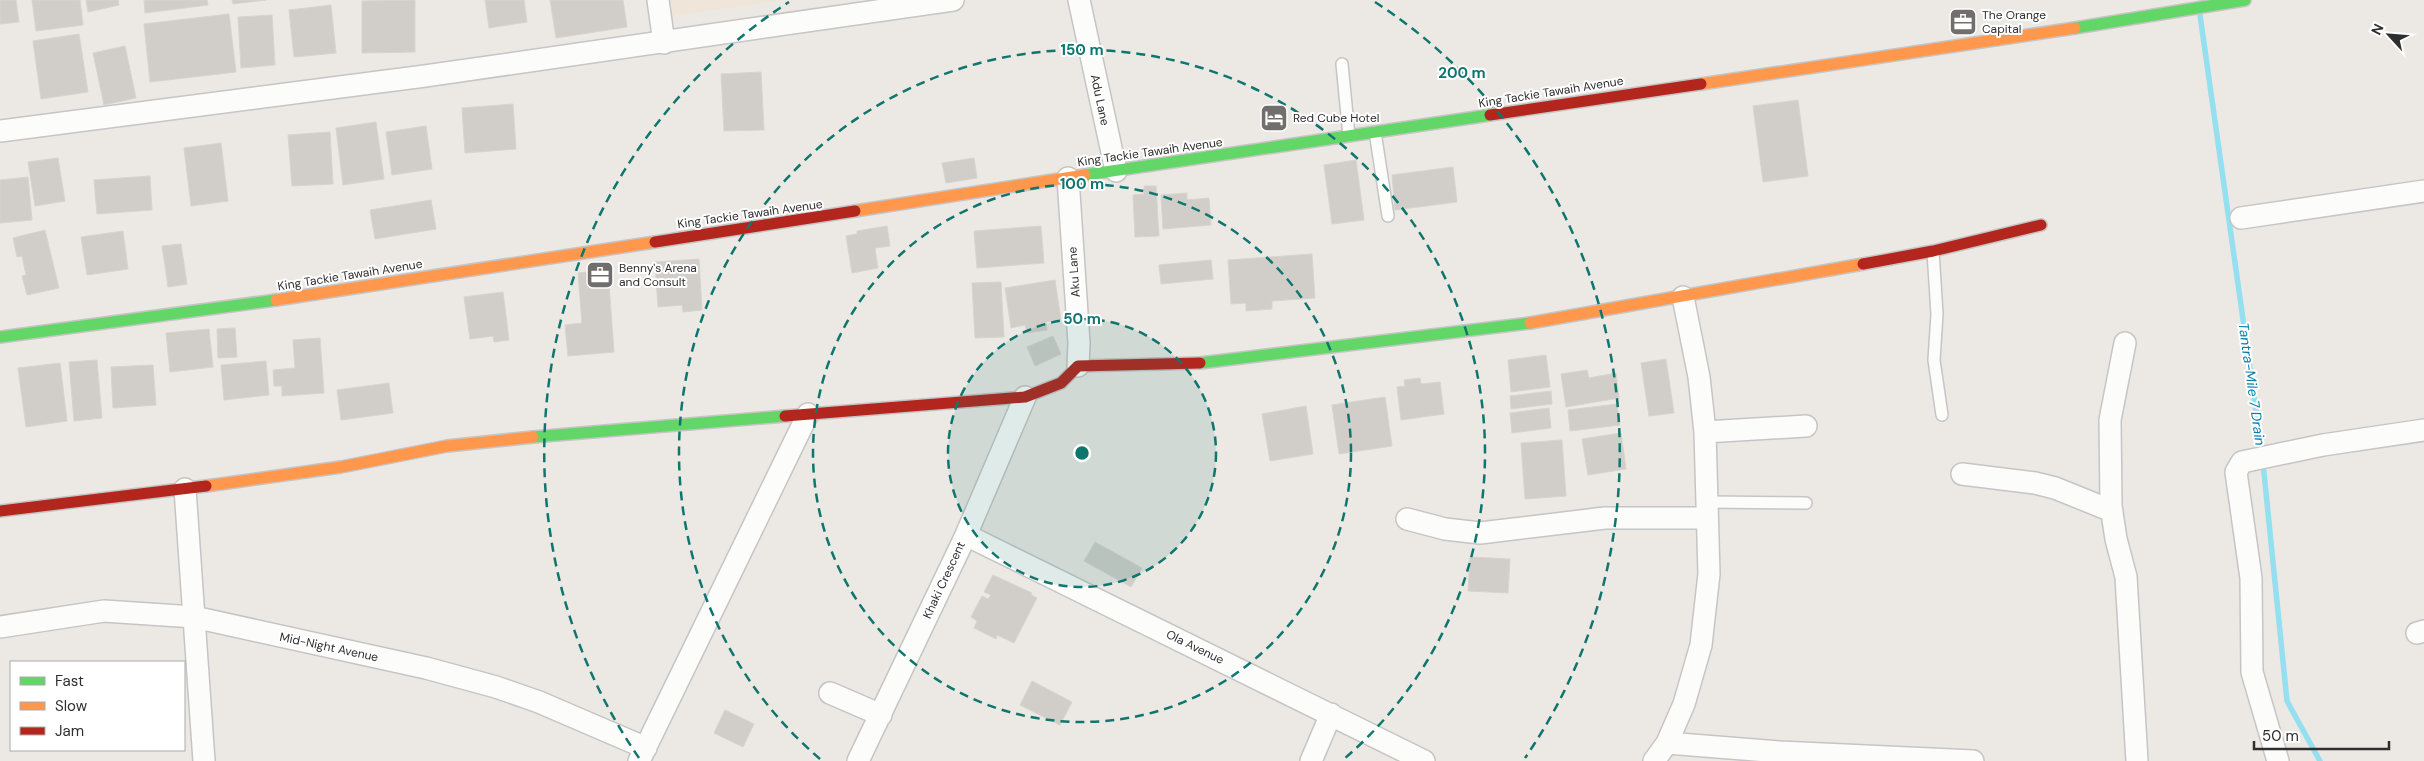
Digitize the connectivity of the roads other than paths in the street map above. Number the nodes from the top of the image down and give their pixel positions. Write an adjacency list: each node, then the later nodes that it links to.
1 (658, 0): 5 (street)
2 (952, 0): 5 (street)
3 (1079, 0): 10 (street, Adu Lane)
4 (2245, 0): 8 (street, King Tackie Tawaih Avenue)
5 (664, 43): 7 (street)
6 (1342, 64): 9 (lane)
7 (0, 131)
8 (1375, 132): 9 (street, King Tackie Tawaih Avenue); 13 (lane)
9 (1349, 136): 10 (street, King Tackie Tawaih Avenue)
10 (1116, 171): 11 (street, King Tackie Tawaih Avenue)
11 (1068, 178): 18 (street, King Tackie Tawaih Avenue); 20 (street, Aku Lane)
12 (2424, 191): 14 (street)
13 (1388, 216)
14 (2240, 218)
15 (2041, 225): 16 (street)
16 (1933, 251): 17 (street); 23 (lane)
17 (1683, 297): 20 (street); 26 (street)
18 (0, 337)
19 (2125, 343): 32 (street)
20 (1078, 366): 21 (street)
21 (1025, 397): 22 (street); 34 (street, Khaki Crescent)
22 (808, 414): 28 (street); 41 (street)
23 (1942, 415)
24 (1806, 426): 26 (street)
25 (2424, 430): 49 (street)
26 (1704, 432): 30 (street)
27 (1962, 474): 32 (street)
28 (186, 489): 31 (street); 35 (street)
29 (1806, 503): 30 (lane)
30 (1707, 510): 33 (street); 40 (street)
31 (0, 511)
32 (2112, 511): 48 (street)
33 (1408, 520)
34 (966, 535): 38 (street, Ola Avenue); 39 (street, Khaki Crescent)
35 (194, 618): 36 (street, Mid-Night Avenue); 41 (street, Mid-Night Avenue); 42 (street)
36 (0, 627)
37 (830, 693): 39 (street)
38 (1331, 714): 44 (street); 45 (street, Ola Avenue)
39 (880, 715): 43 (street, Khaki Crescent)
40 (1667, 743): 46 (street); 47 (street)
41 (642, 755)
42 (204, 761)
43 (858, 761)
44 (1311, 761)
45 (1424, 761)
46 (1654, 761)
47 (1972, 761)
48 (2137, 761)
49 (2278, 761)

